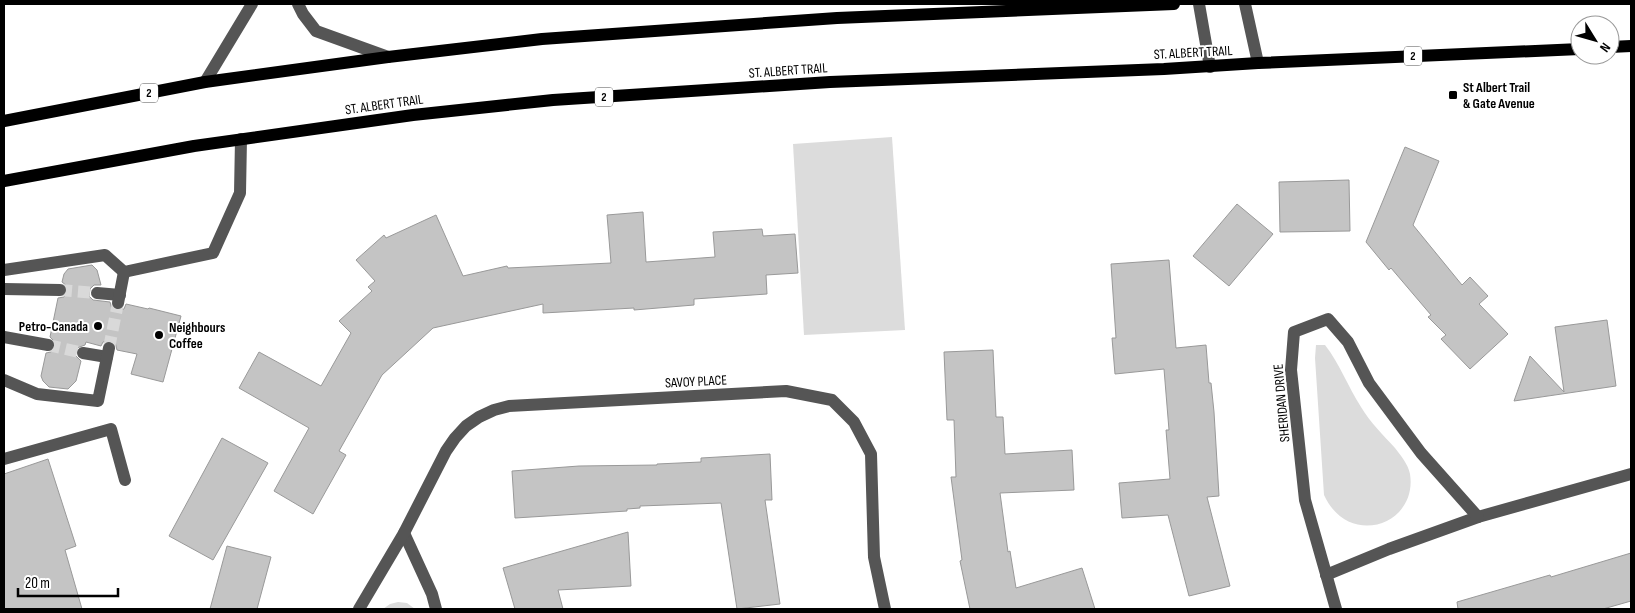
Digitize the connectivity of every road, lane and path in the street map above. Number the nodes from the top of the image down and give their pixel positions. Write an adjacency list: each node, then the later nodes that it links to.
1 (252, 4): 12 (street)
2 (298, 4): 9 (street)
3 (1005, 4): 7 (main road)
4 (1174, 4): 7 (main road, 2)
5 (1199, 4): 11 (street)
6 (1245, 4): 10 (street)
7 (990, 12): 9 (main road, 2)
8 (1570, 49): 10 (main road, ST. ALBERT TRAIL / 2)
9 (388, 57): 12 (main road, 2)
10 (1258, 63): 11 (main road, ST. ALBERT TRAIL / 2)
11 (1210, 67): 14 (main road, ST. ALBERT TRAIL / 2)
12 (205, 82): 13 (main road, 2)
13 (4, 121)
14 (241, 139): 15 (main road, ST. ALBERT TRAIL / 2); 17 (street)
15 (4, 181)
16 (4, 270): 17 (street)
17 (124, 272): 20 (street)
18 (4, 289): 19 (street)
19 (60, 290)
20 (97, 293)
21 (4, 337): 22 (street)
22 (48, 346)
23 (83, 352): 24 (street)
24 (4, 380)
25 (4, 459): 27 (street)
26 (1631, 474): 28 (street)
27 (125, 480)
28 (1478, 517): 30 (street); 30 (street, SHERIDAN DRIVE)
29 (404, 533): 31 (street, SAVOY PLACE); 32 (street); 33 (street, SAVOY PLACE)
30 (1326, 575): 34 (street, SHERIDAN DRIVE)
31 (359, 609)
32 (436, 609)
33 (885, 609)
34 (1336, 609)

